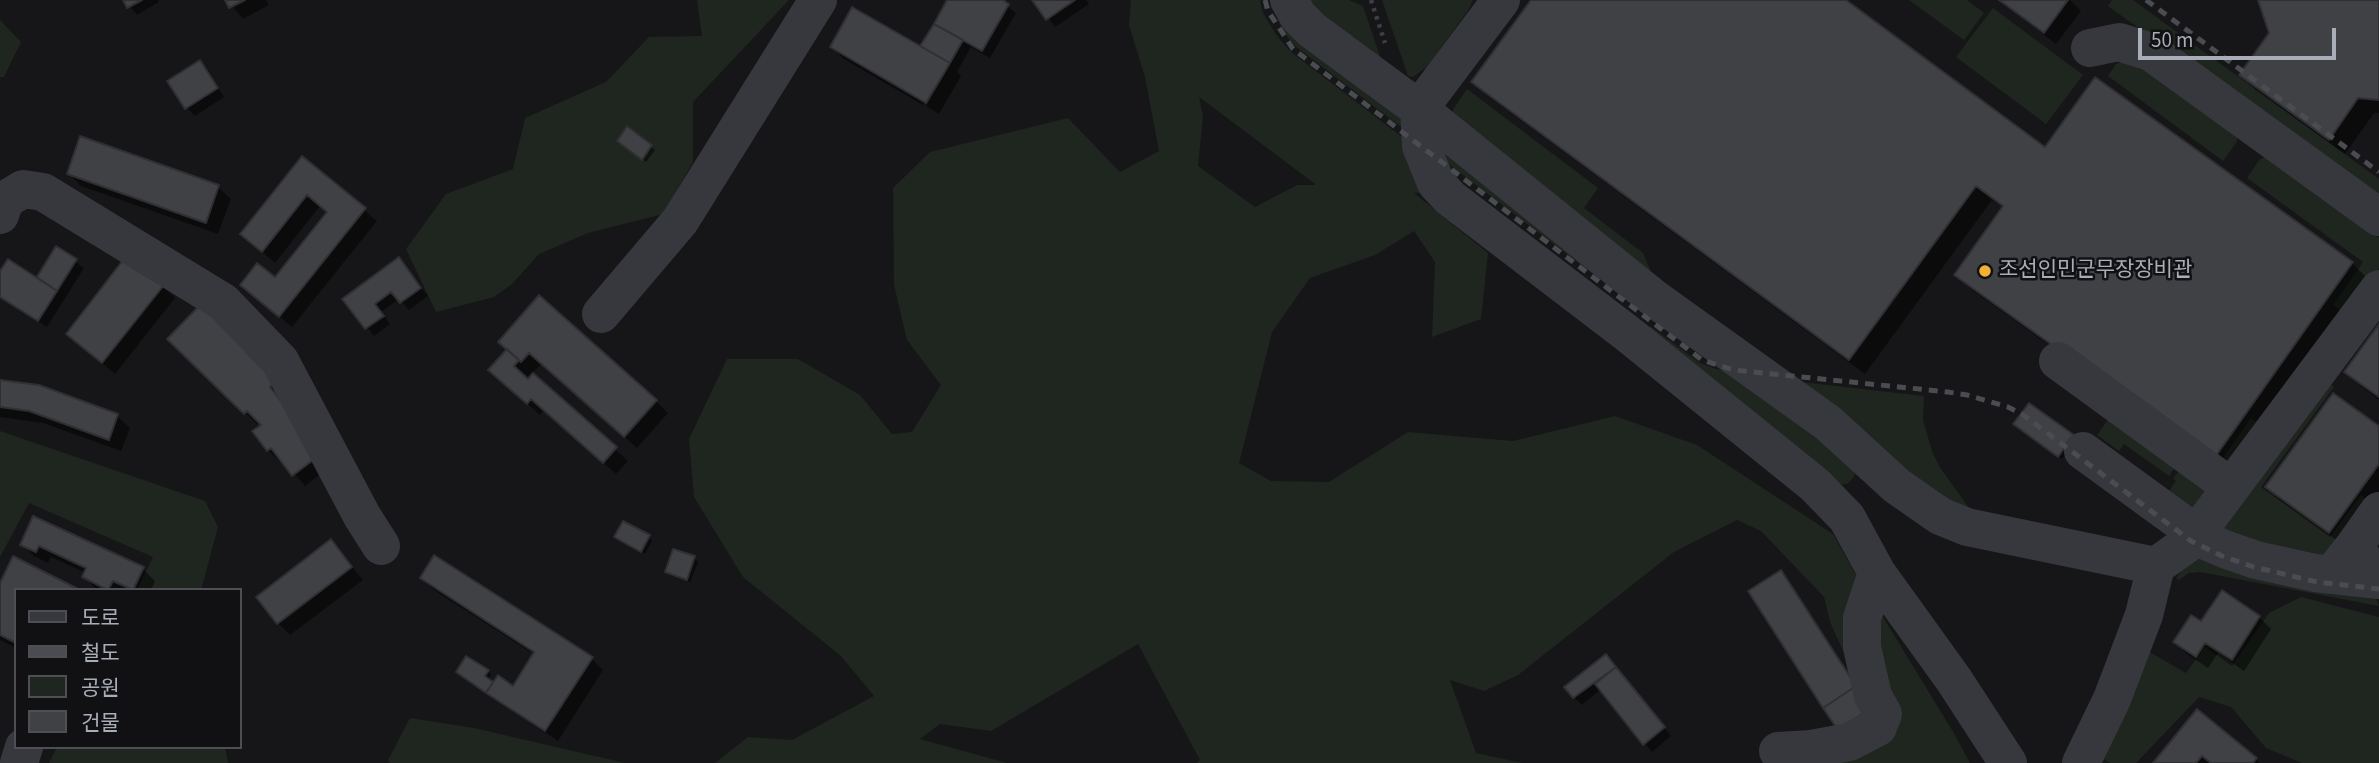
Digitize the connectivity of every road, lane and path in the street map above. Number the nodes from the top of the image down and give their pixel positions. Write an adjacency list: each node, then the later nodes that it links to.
1 (818, 0): 10 (street)
2 (1289, 0): 5 (street)
3 (1501, 0): 5 (street)
4 (2090, 47): 7 (street)
5 (1419, 109): 9 (street); 11 (street)
6 (0, 215): 19 (street)
7 (2379, 217)
8 (2379, 289): 15 (street)
9 (1656, 299): 11 (street); 14 (street)
10 (601, 314)
11 (1628, 334): 17 (street)
12 (2058, 360): 15 (street)
13 (2083, 451): 18 (street)
14 (1897, 486): 17 (street); 21 (street)
15 (2231, 487): 18 (street)
16 (2379, 511): 20 (street)
17 (1847, 519): 22 (street)
18 (2197, 533): 21 (street); 23 (street)
19 (381, 545)
20 (2355, 545): 23 (street); 24 (street)
21 (2156, 566): 27 (street)
22 (1877, 573): 25 (street); 26 (street)
23 (2332, 575): 24 (street)
24 (2376, 580)
25 (1778, 751)
26 (2008, 763)
27 (2081, 763)

